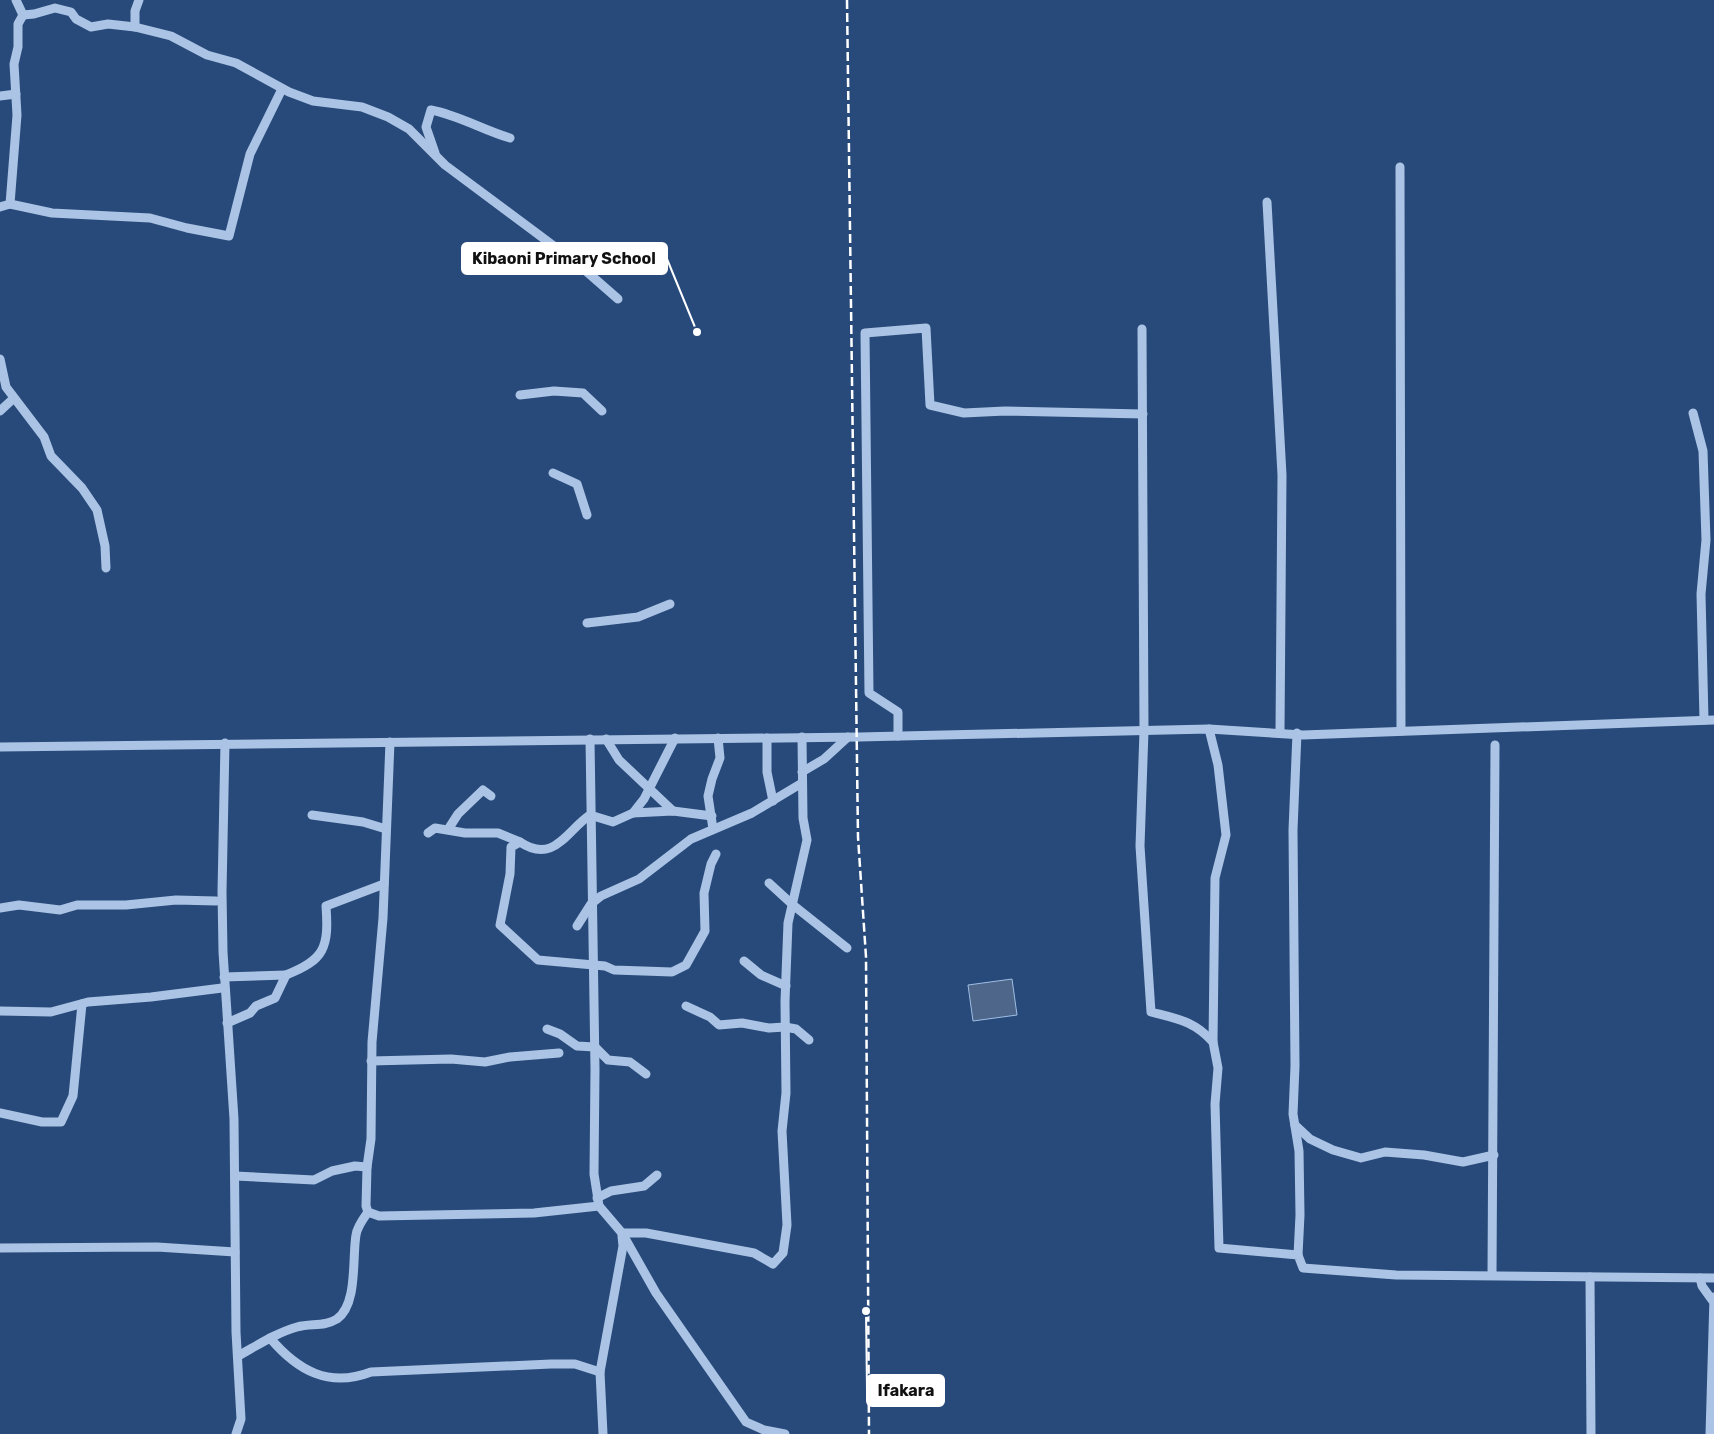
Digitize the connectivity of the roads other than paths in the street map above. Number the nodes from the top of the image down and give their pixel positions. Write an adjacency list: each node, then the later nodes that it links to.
1 (16, 0): 3 (street)
2 (139, 0): 4 (street)
3 (23, 15): 4 (street); 6 (street)
4 (135, 27): 5 (street)
5 (282, 89): 9 (street); 12 (street)
6 (16, 94): 7 (street); 12 (street)
7 (0, 96)
8 (510, 138): 9 (street)
9 (436, 156): 14 (street)
10 (1400, 167): 32 (street)
11 (1267, 202): 33 (street)
12 (10, 204): 13 (street)
13 (0, 207)
14 (618, 299)
15 (1142, 329): 22 (street)
16 (0, 359): 18 (street)
17 (520, 395): 20 (street)
18 (14, 398): 19 (street); 25 (street)
19 (0, 411)
20 (602, 411)
21 (1693, 413): 28 (street)
22 (1143, 414): 31 (street); 35 (street)
23 (553, 472): 24 (street)
24 (587, 515)
25 (106, 568)
26 (670, 604): 27 (street)
27 (587, 623)
28 (1704, 720): 29 (street); 32 (street)
29 (1714, 720)
30 (1208, 730): 31 (street); 33 (street); 84 (street)
31 (1144, 731): 35 (street); 84 (street)
32 (1402, 731): 34 (street)
33 (1280, 732): 34 (street)
34 (1297, 733): 90 (street)
35 (898, 736): 37 (street)
36 (802, 737): 37 (street); 40 (street); 47 (street)
37 (848, 737): 47 (street)
38 (675, 738): 39 (street); 42 (street); 49 (street)
39 (718, 738): 40 (street); 56 (street)
40 (767, 738): 51 (street)
41 (590, 739): 42 (street); 43 (street); 55 (street)
42 (606, 739): 49 (street)
43 (390, 742): 44 (street); 58 (street)
44 (225, 743): 46 (street); 74 (street)
45 (1495, 745): 91 (street)
46 (0, 747)
47 (802, 772): 48 (street)
48 (802, 784): 51 (street); 67 (street)
49 (650, 788): 52 (street); 53 (street)
50 (491, 796): 57 (street)
51 (773, 800): 59 (street)
52 (673, 811): 53 (street); 56 (street)
53 (633, 813): 55 (street)
54 (312, 815): 58 (street)
55 (590, 815): 61 (street); 66 (street)
56 (712, 816): 59 (street)
57 (449, 828): 60 (street); 61 (street)
58 (386, 829): 64 (street)
59 (713, 829): 66 (street)
60 (428, 833)
61 (520, 842): 72 (street)
62 (716, 854): 72 (street)
63 (769, 883): 67 (street)
64 (384, 884): 73 (street); 87 (street)
65 (216, 901): 68 (street)
66 (591, 904): 69 (street); 72 (street)
67 (792, 905): 70 (street); 75 (street)
68 (0, 908)
69 (577, 926)
70 (847, 948)
71 (744, 961): 75 (street)
72 (593, 964): 85 (street)
73 (286, 975): 74 (street); 80 (street)
74 (224, 977): 80 (street)
75 (786, 986): 81 (street)
76 (222, 988): 77 (street)
77 (82, 1004): 79 (street); 89 (street)
78 (686, 1006): 81 (street)
79 (0, 1011)
80 (227, 1023): 94 (street)
81 (785, 1027): 83 (street); 97 (street)
82 (547, 1029): 85 (street)
83 (809, 1040)
84 (1213, 1042): 100 (street)
85 (595, 1047): 88 (street); 95 (street)
86 (559, 1053): 87 (street)
87 (371, 1061): 92 (street)
88 (646, 1074)
89 (0, 1113)
90 (1295, 1125): 91 (street); 100 (street)
91 (1494, 1155): 101 (street)
92 (367, 1167): 94 (street); 96 (street)
93 (657, 1175): 95 (street)
94 (235, 1176): 99 (street)
95 (598, 1202): 96 (street); 97 (street)
96 (368, 1212): 106 (street)
97 (622, 1233): 108 (street); 111 (street)
98 (0, 1248): 99 (street)
99 (235, 1252): 107 (street)
100 (1298, 1255): 101 (street)
101 (1492, 1275): 102 (street)
102 (1590, 1277): 103 (street); 112 (street)
103 (1700, 1278): 104 (street); 105 (street)
104 (1714, 1278)
105 (1713, 1299): 113 (street)
106 (270, 1338): 107 (street); 108 (street)
107 (238, 1356): 109 (street)
108 (600, 1372): 110 (street)
109 (236, 1434)
110 (603, 1434)
111 (785, 1434)
112 (1591, 1434)
113 (1710, 1434)

